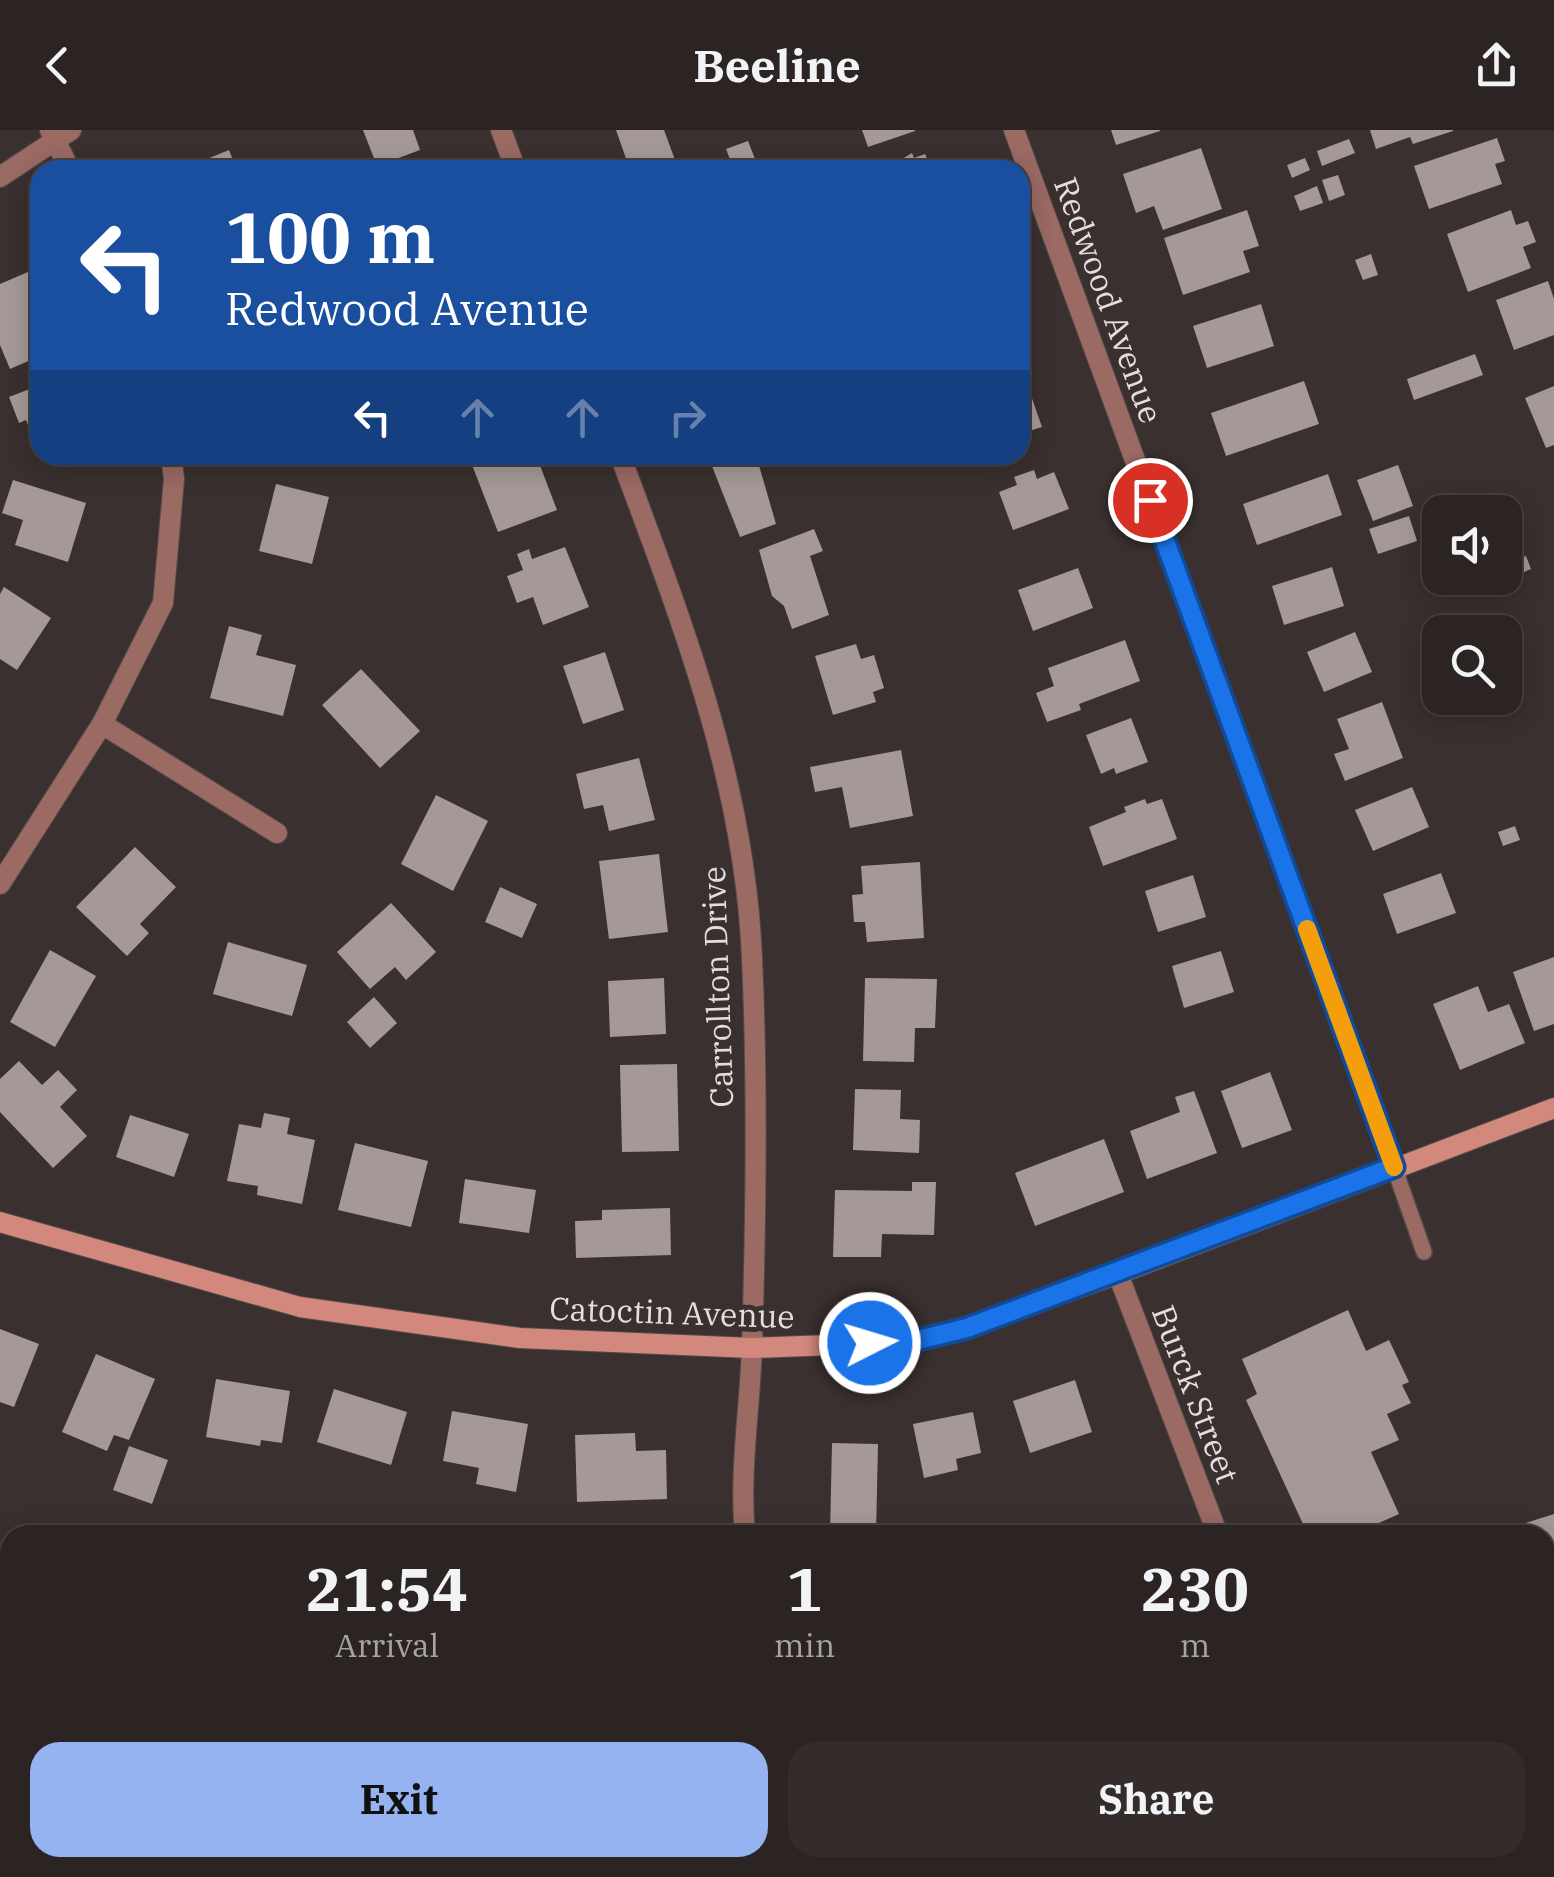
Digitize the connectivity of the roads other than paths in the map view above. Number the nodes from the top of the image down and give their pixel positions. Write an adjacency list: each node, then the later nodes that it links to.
1 (501, 130): 5 (street)
2 (1014, 130): 6 (street, Redwood Avenue)
3 (59, 133): 4 (street); 8 (street)
4 (67, 160)
5 (512, 160)
6 (1025, 160)
7 (1030, 174): 15 (street, Redwood Avenue)
8 (0, 177)
9 (173, 465): 11 (street)
10 (624, 465): 19 (street, Carrollton Drive)
11 (102, 724): 12 (street); 13 (street)
12 (277, 833)
13 (0, 884)
14 (1554, 1108): 15 (street, Catoctin Avenue)
15 (1394, 1167): 17 (lane); 18 (street, Catoctin Avenue)
16 (0, 1222): 19 (street, Catoctin Avenue)
17 (1424, 1252)
18 (1118, 1274): 19 (street, Catoctin Avenue); 21 (street, Burck Street)
19 (752, 1348): 20 (street, Carrollton Drive)
20 (743, 1525)
21 (1214, 1525)

